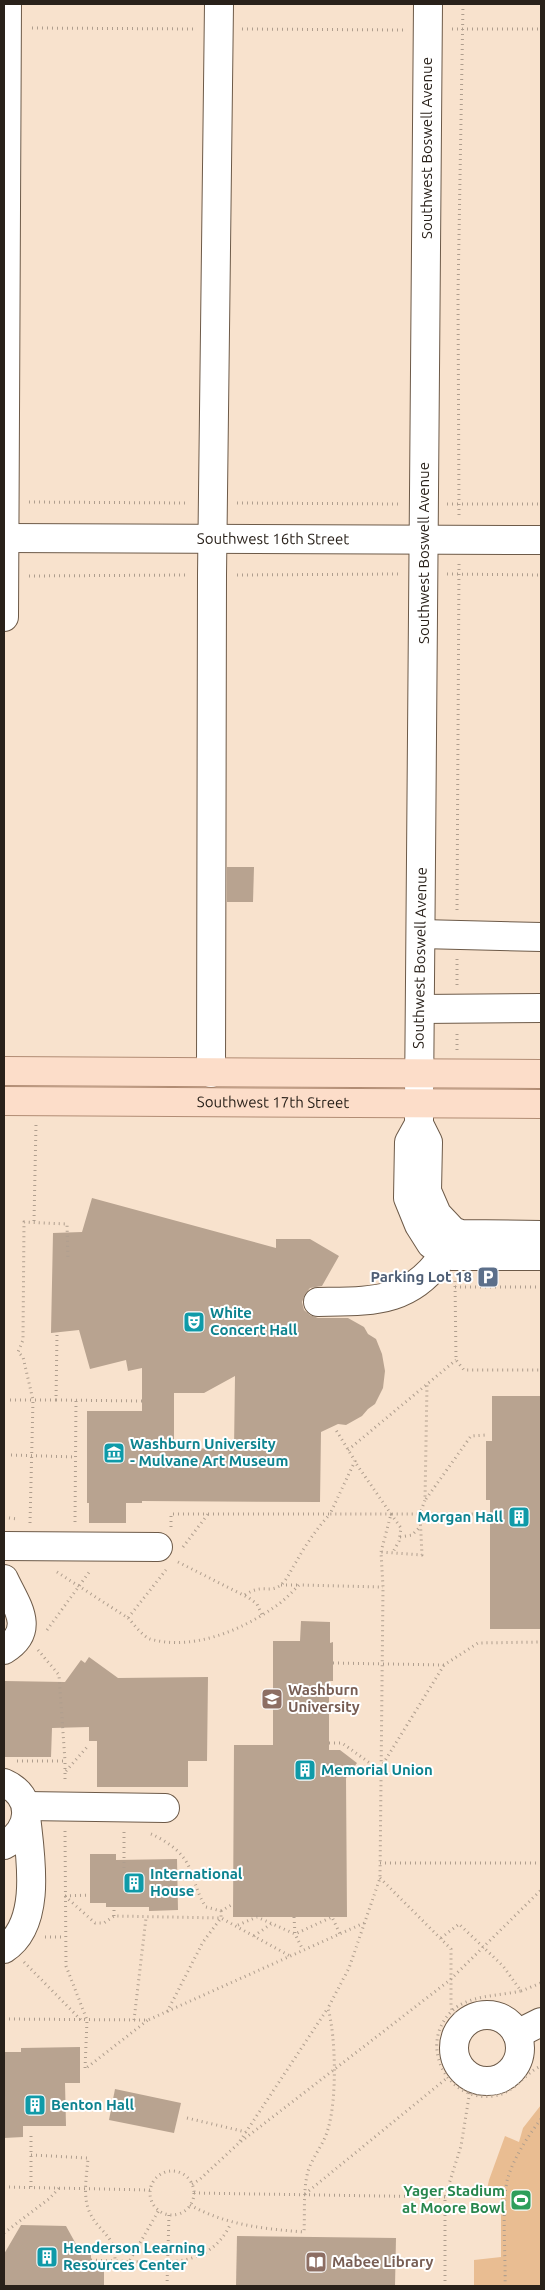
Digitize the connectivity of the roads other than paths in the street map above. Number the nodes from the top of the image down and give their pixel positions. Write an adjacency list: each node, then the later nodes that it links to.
1 (7, 16): 4 (street)
2 (219, 16): 5 (street)
3 (427, 17): 6 (street, Southwest Boswell Avenue)
4 (5, 538): 5 (street, Southwest 16th Street); 8 (street)
5 (213, 539): 6 (street, Southwest 16th Street); 15 (street)
6 (425, 539): 7 (street, Southwest 16th Street); 10 (street, Southwest Boswell Avenue)
7 (541, 540)
8 (4, 576): 9 (street)
9 (4, 617)
10 (421, 934): 11 (street); 13 (street, Southwest Boswell Avenue)
11 (541, 937)
12 (541, 1008): 13 (street)
13 (420, 1009): 16 (street, Southwest Boswell Avenue)
14 (4, 1071): 15 (main road, Southwest 17th Street)
15 (211, 1073): 16 (main road, Southwest 17th Street)
16 (419, 1073): 17 (main road, Southwest 17th Street); 20 (street, Southwest Boswell Avenue)
17 (541, 1074)
18 (4, 1101): 20 (main road, Southwest 17th Street)
19 (541, 1104): 20 (main road, Southwest 17th Street)
20 (419, 1114): 21 (street); 22 (street)
21 (541, 1235)
22 (449, 1255): 23 (street); 24 (street)
23 (541, 1256)
24 (318, 1302)
25 (17, 1546): 26 (street)
26 (170, 1556)
27 (4, 1579): 28 (street)
28 (4, 1650)
29 (8, 1772): 31 (street)
30 (165, 1808): 31 (street)
31 (26, 1811): 32 (street); 33 (street)
32 (4, 1845)
33 (14, 1955)
34 (541, 2022): 35 (street)
35 (517, 2034): 35 (street)

